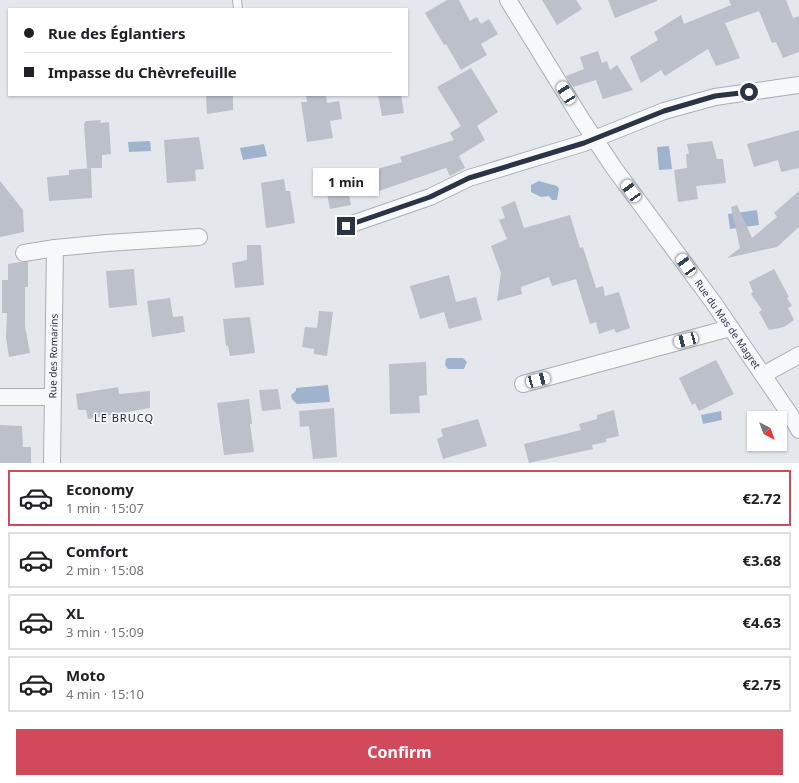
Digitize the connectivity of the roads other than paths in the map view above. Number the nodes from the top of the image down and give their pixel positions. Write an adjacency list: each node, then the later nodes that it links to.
1 (508, 0): 3 (street, Rue du Mas de Magret)
2 (799, 85): 3 (street)
3 (594, 138): 4 (street); 8 (street, Rue du Mas de Magret)
4 (346, 226)
5 (199, 237): 6 (street)
6 (55, 248): 7 (street); 13 (street, Rue des Romarins)
7 (24, 253)
8 (730, 328): 10 (street, Rue du Mas de Magret); 11 (street)
9 (799, 355): 10 (street)
10 (764, 375): 14 (street, Rue du Mas de Magret)
11 (523, 384)
12 (0, 397): 13 (street)
13 (52, 397): 15 (street, Rue des Romarins)
14 (799, 430)
15 (52, 463)

